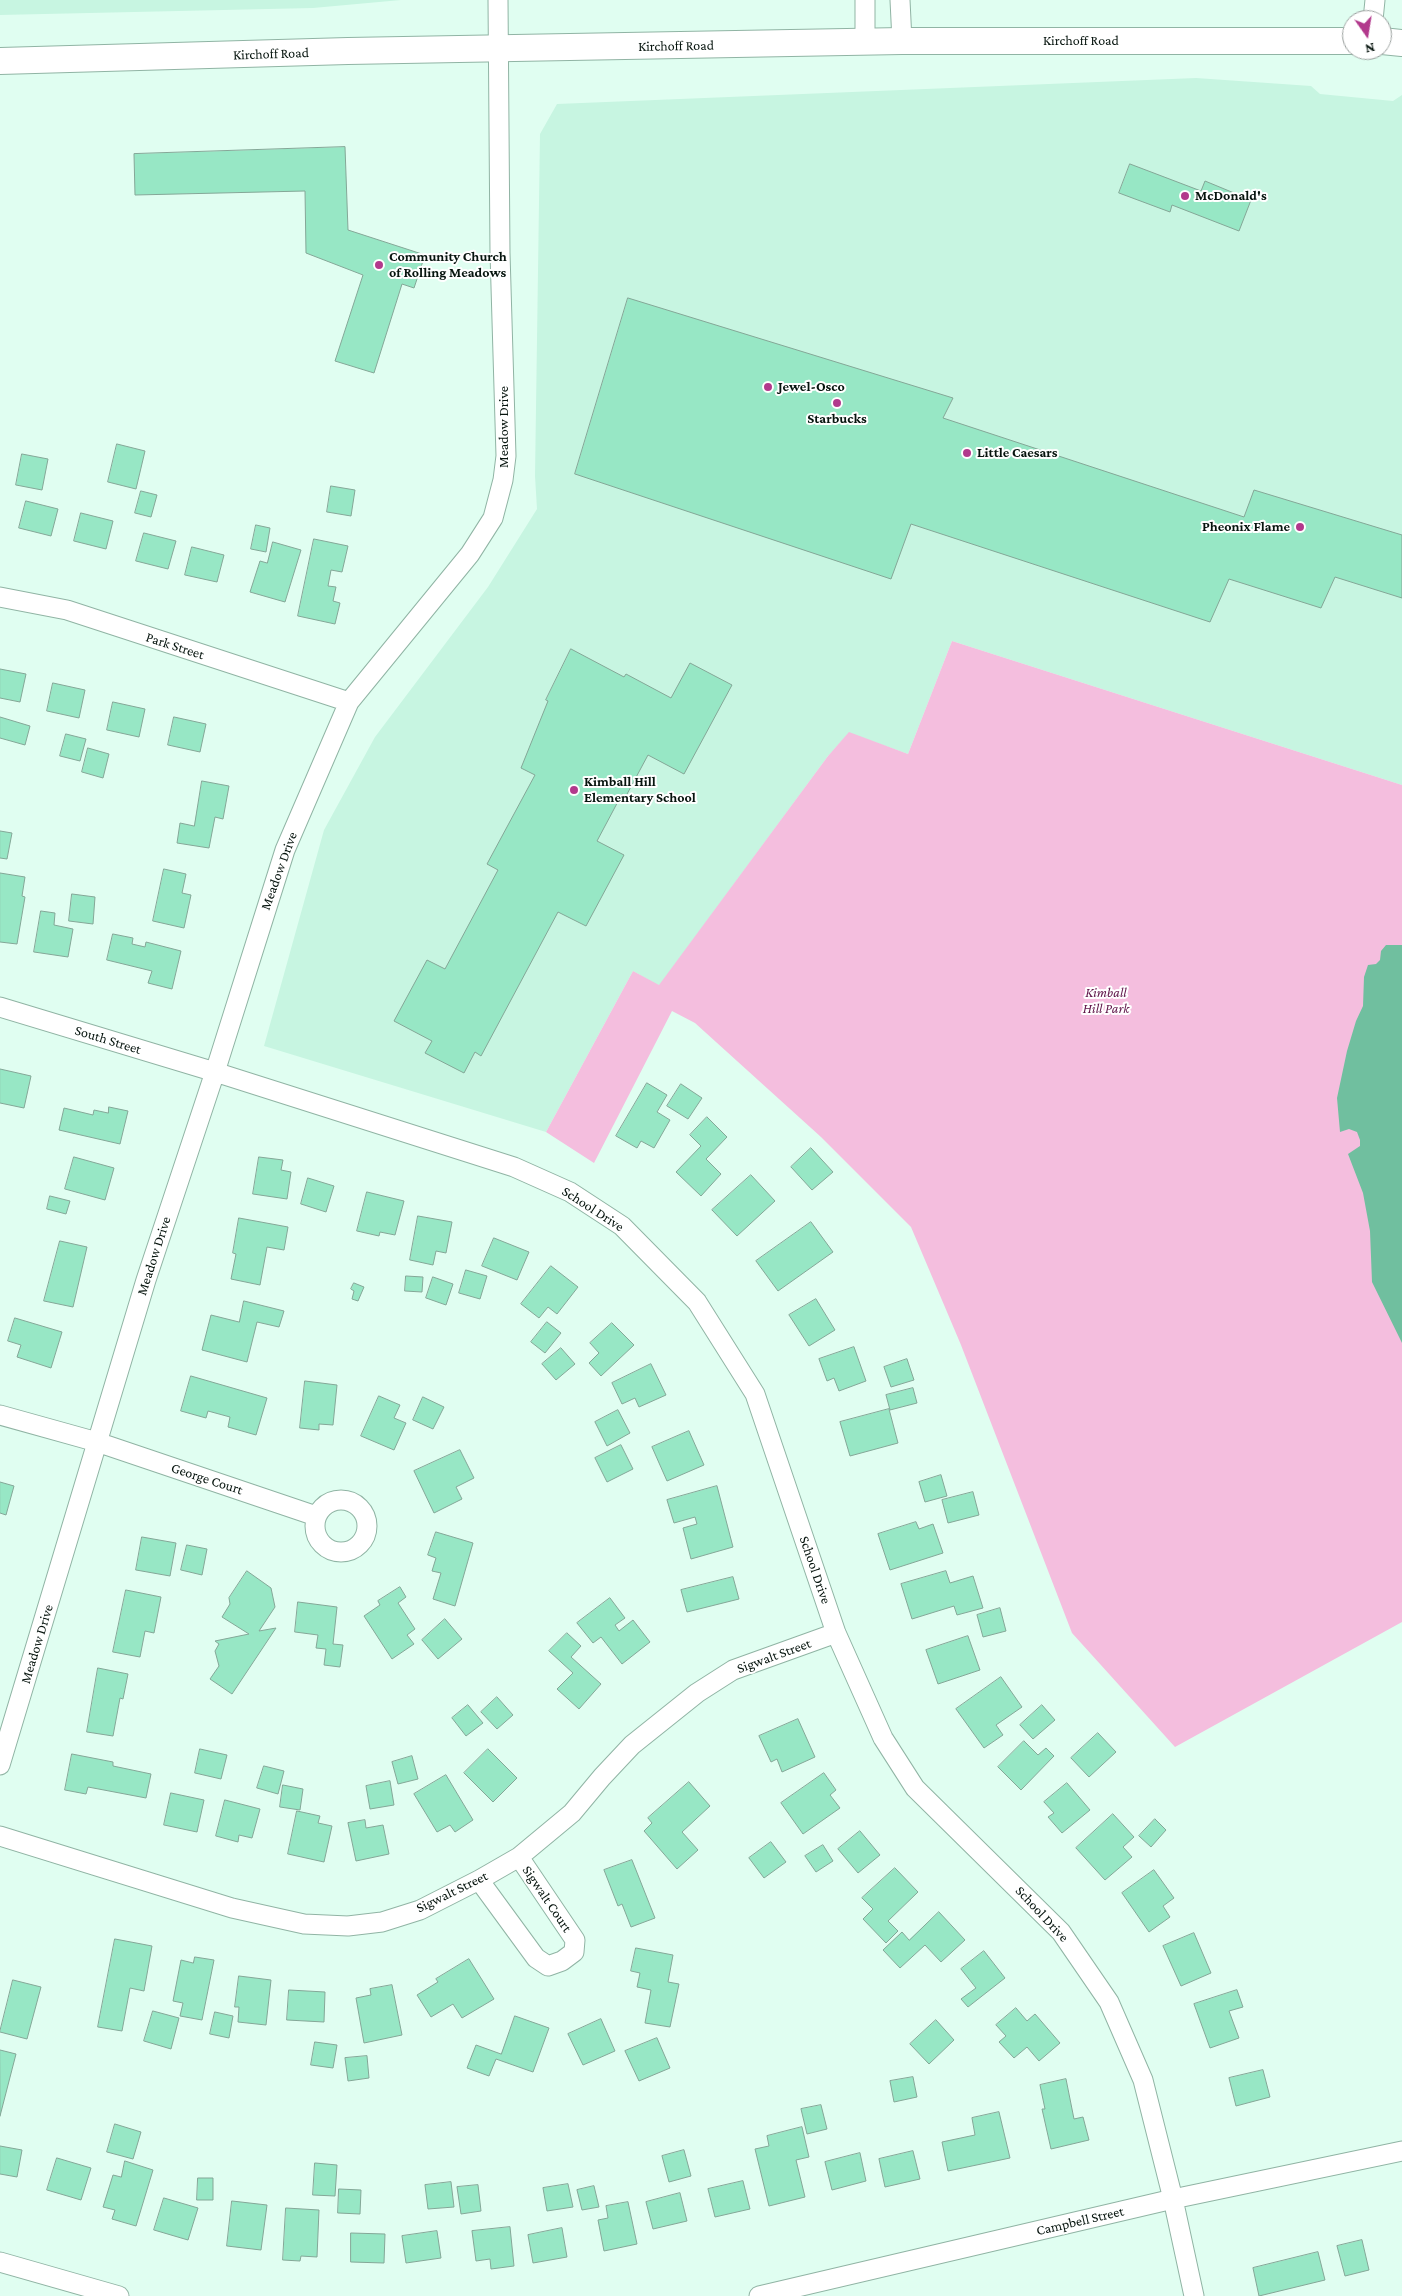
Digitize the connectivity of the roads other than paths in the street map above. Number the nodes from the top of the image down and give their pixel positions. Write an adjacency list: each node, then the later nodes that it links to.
1 (498, 0): 7 (street, Meadow Drive)
2 (865, 0): 6 (street)
3 (900, 0): 4 (street)
4 (902, 41): 5 (main road, Kirchoff Road); 6 (main road, Kirchoff Road)
5 (1342, 41)
6 (865, 42): 7 (main road, Kirchoff Road)
7 (500, 50): 8 (main road, Kirchoff Road); 10 (street, Meadow Drive)
8 (0, 61)
9 (0, 597): 10 (street, Park Street)
10 (348, 702): 12 (street, Meadow Drive)
11 (0, 1008): 12 (street, South Street)
12 (215, 1072): 14 (street, Meadow Drive); 16 (street, School Drive)
13 (0, 1415): 14 (street, George Court)
14 (97, 1442): 15 (street, George Court); 17 (street, Meadow Drive)
15 (316, 1516)
16 (836, 1632): 19 (street, Sigwalt Street); 22 (street, School Drive)
17 (0, 1765)
18 (0, 1836): 20 (street, Sigwalt Street)
19 (519, 1857): 20 (street, Sigwalt Street); 20 (street, Sigwalt Court)
20 (479, 1880)
21 (1402, 2151): 22 (street, Campbell Street)
22 (1173, 2199): 25 (street, Campbell Street); 26 (street, School Drive)
23 (0, 2262): 24 (street)
24 (119, 2296)
25 (759, 2296)
26 (1194, 2296)

